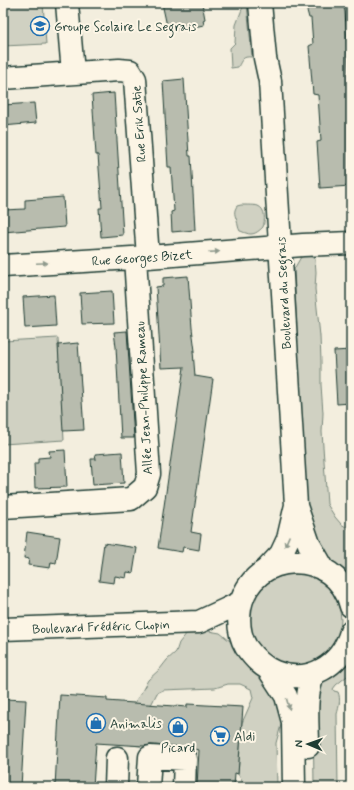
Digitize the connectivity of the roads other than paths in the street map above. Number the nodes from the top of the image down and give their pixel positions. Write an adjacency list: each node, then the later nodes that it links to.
1 (67, 3): 4 (street)
2 (260, 3): 6 (street, Boulevard du Segrais)
3 (269, 3): 6 (street, Boulevard du Segrais)
4 (73, 73): 5 (street, Rue Erik Satie); 9 (street, Rue Erik Satie)
5 (3, 78)
6 (270, 81): 8 (street, Boulevard du Segrais)
7 (351, 243): 8 (street, Rue Georges Bizet)
8 (281, 247): 9 (street, Rue Georges Bizet, one-way to 8); 11 (street, Boulevard du Segrais)
9 (142, 257): 10 (street, Rue Georges Bizet, one-way to 9); 12 (street, Allée Jean-Philippe Rameau)
10 (3, 266)
11 (296, 505): 13 (street, Boulevard du Segrais, one-way to 13); 14 (street, Boulevard du Segrais)
12 (3, 507)
13 (266, 570): 14 (street); 16 (street, Boulevard du Segrais)
14 (324, 570): 15 (street)
15 (350, 601)
16 (241, 602): 17 (street, Boulevard Frédéric Chopin); 20 (street)
17 (199, 622): 18 (street, Boulevard Frédéric Chopin); 20 (street, Boulevard Frédéric Chopin)
18 (3, 629)
19 (350, 639): 22 (street)
20 (243, 641): 21 (street)
21 (269, 670): 22 (street); 27 (street, one-way to 27)
22 (314, 674): 28 (street)
23 (117, 758): 24 (street)
24 (116, 787)
25 (148, 787): 26 (street)
26 (184, 787)
27 (294, 787)
28 (309, 787)

